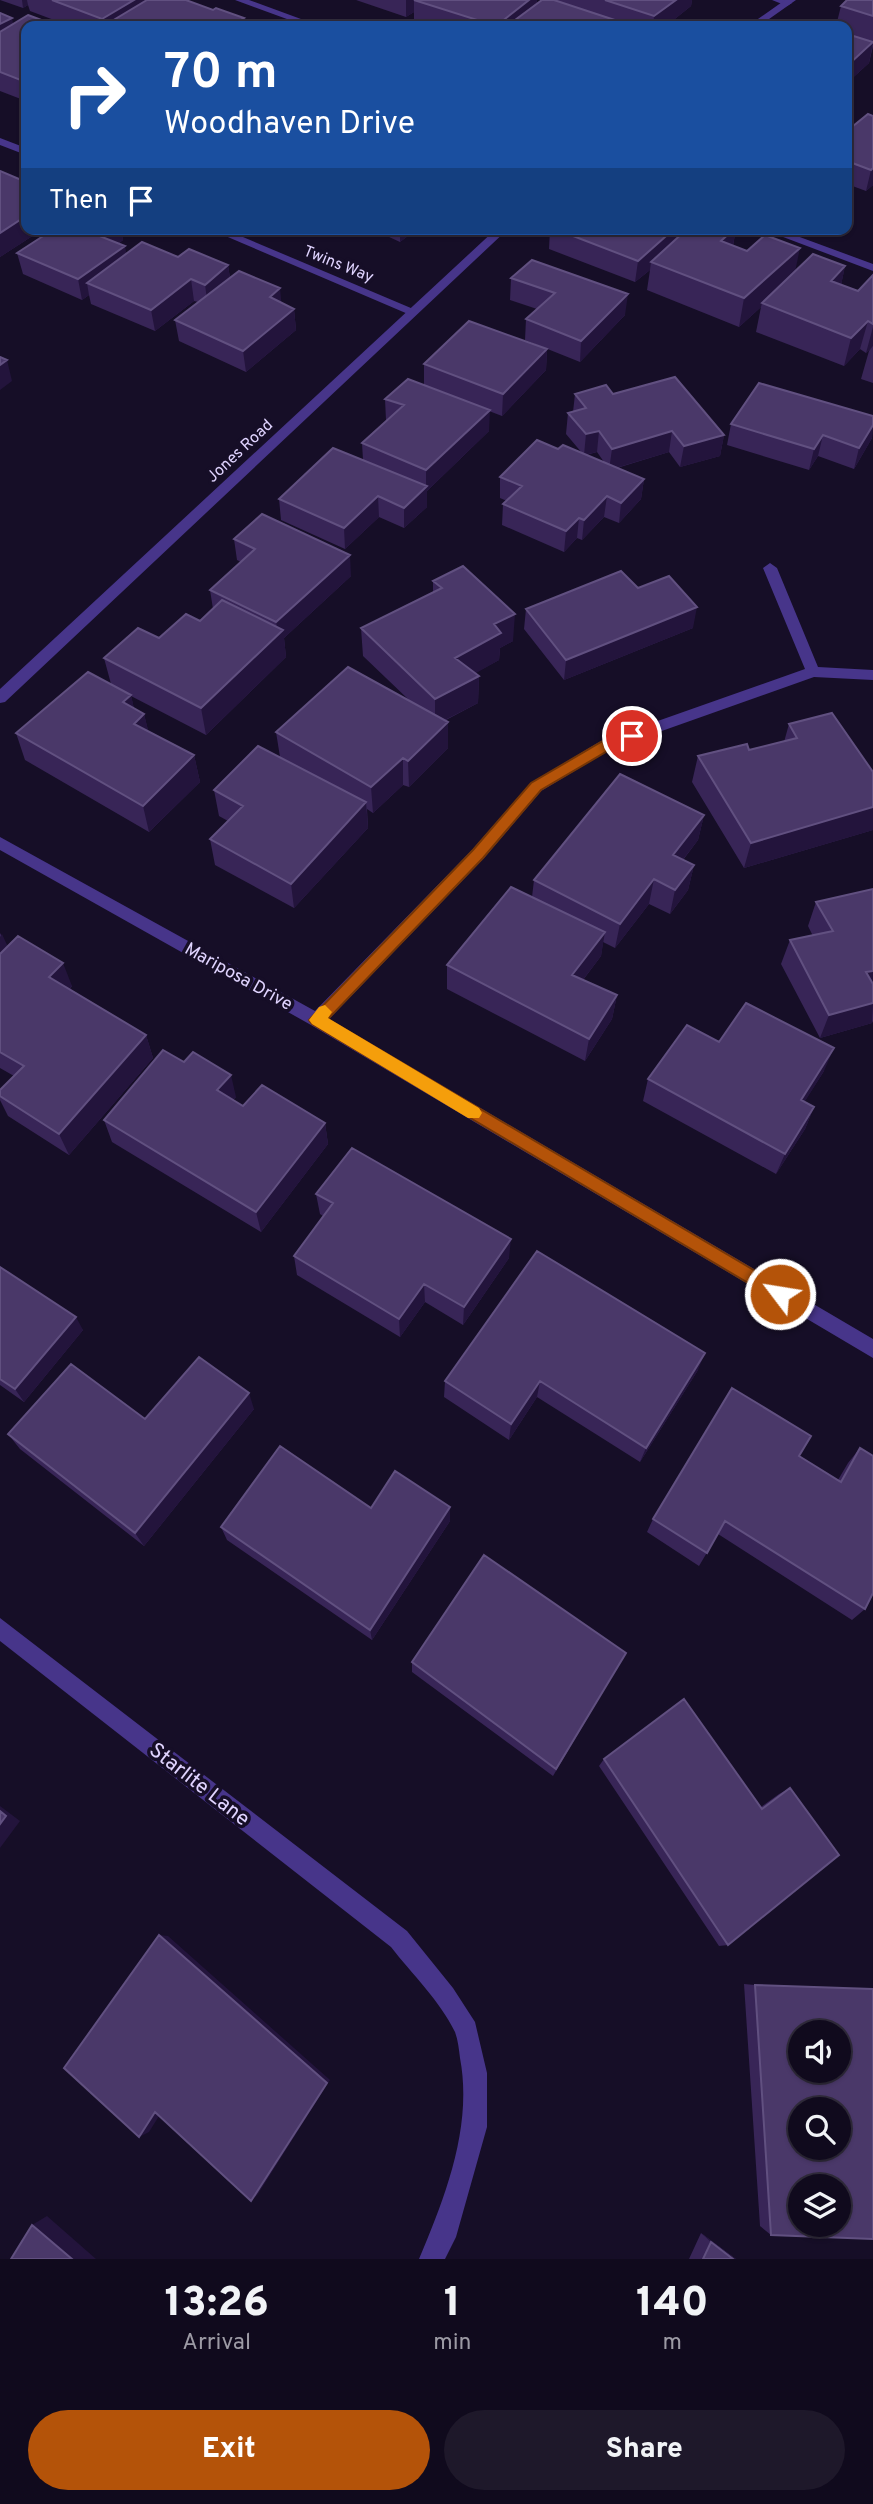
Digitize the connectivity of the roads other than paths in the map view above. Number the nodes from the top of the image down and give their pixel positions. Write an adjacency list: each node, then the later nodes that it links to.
1 (240, 0): 3 (street)
2 (785, 1): 4 (street)
3 (301, 21)
4 (759, 21)
5 (0, 141): 6 (street)
6 (21, 150)
7 (228, 235): 11 (street, Twins Way)
8 (496, 235): 11 (street, Jones Road)
9 (783, 235): 10 (street)
10 (873, 268)
11 (412, 311): 15 (street, Jones Road)
12 (770, 568): 13 (street)
13 (813, 672): 14 (street); 17 (street)
14 (873, 676)
15 (0, 698)
16 (0, 843): 17 (street, Mariposa Drive)
17 (317, 1020): 18 (street, Mariposa Drive)
18 (873, 1349)
19 (0, 1628): 20 (street, Starlite Lane)
20 (432, 2259)

